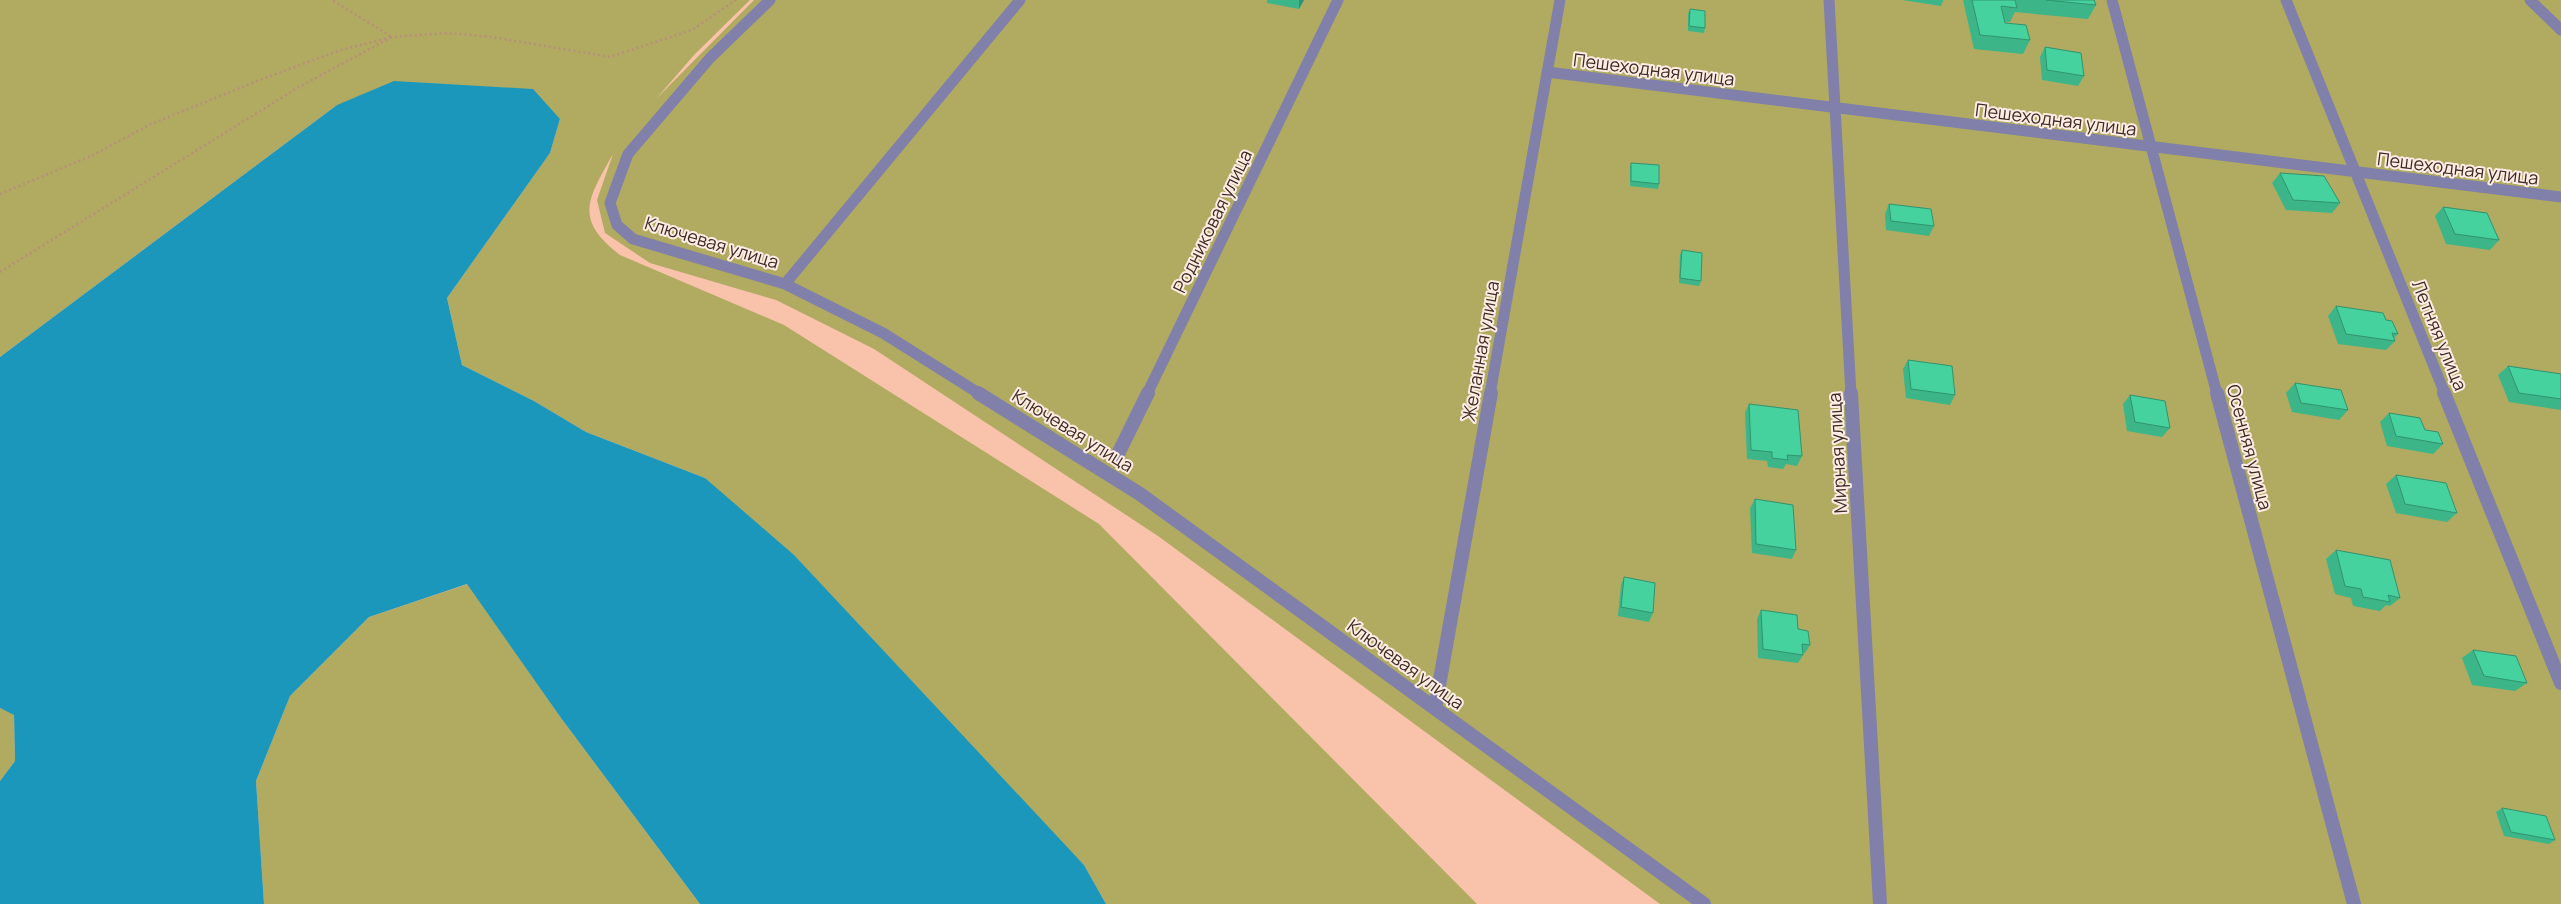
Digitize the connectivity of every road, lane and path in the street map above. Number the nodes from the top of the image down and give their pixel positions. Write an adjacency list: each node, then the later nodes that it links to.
1 (332, 0): 12 (path)
2 (736, 0): 12 (path)
3 (770, 0): 20 (street, Ключевая улица)
4 (1020, 0): 20 (street)
5 (1338, 0): 21 (street, Родниковая улица)
6 (1560, 0): 13 (street, Желанная улица)
7 (1829, 0): 14 (street, Мирная улица)
8 (2112, 0): 15 (street, Осенняя улица)
9 (2286, 0): 16 (street, Летняя улица)
10 (2530, 0): 11 (street)
11 (2561, 30)
12 (392, 37): 17 (path); 19 (path)
13 (1547, 72): 14 (street, Пешеходная улица); 23 (street, Желанная улица)
14 (1835, 108): 15 (street, Пешеходная улица); 25 (street, Мирная улица)
15 (2151, 147): 16 (street, Пешеходная улица); 26 (street, Осенняя улица)
16 (2355, 172): 18 (street, Пешеходная улица); 22 (street, Летняя улица)
17 (0, 194)
18 (2561, 197)
19 (0, 272)
20 (785, 284): 23 (street, Ключевая улица)
21 (1117, 456)
22 (2561, 683)
23 (1435, 708): 24 (street, Ключевая улица)
24 (1704, 904)
25 (1880, 904)
26 (2354, 904)

